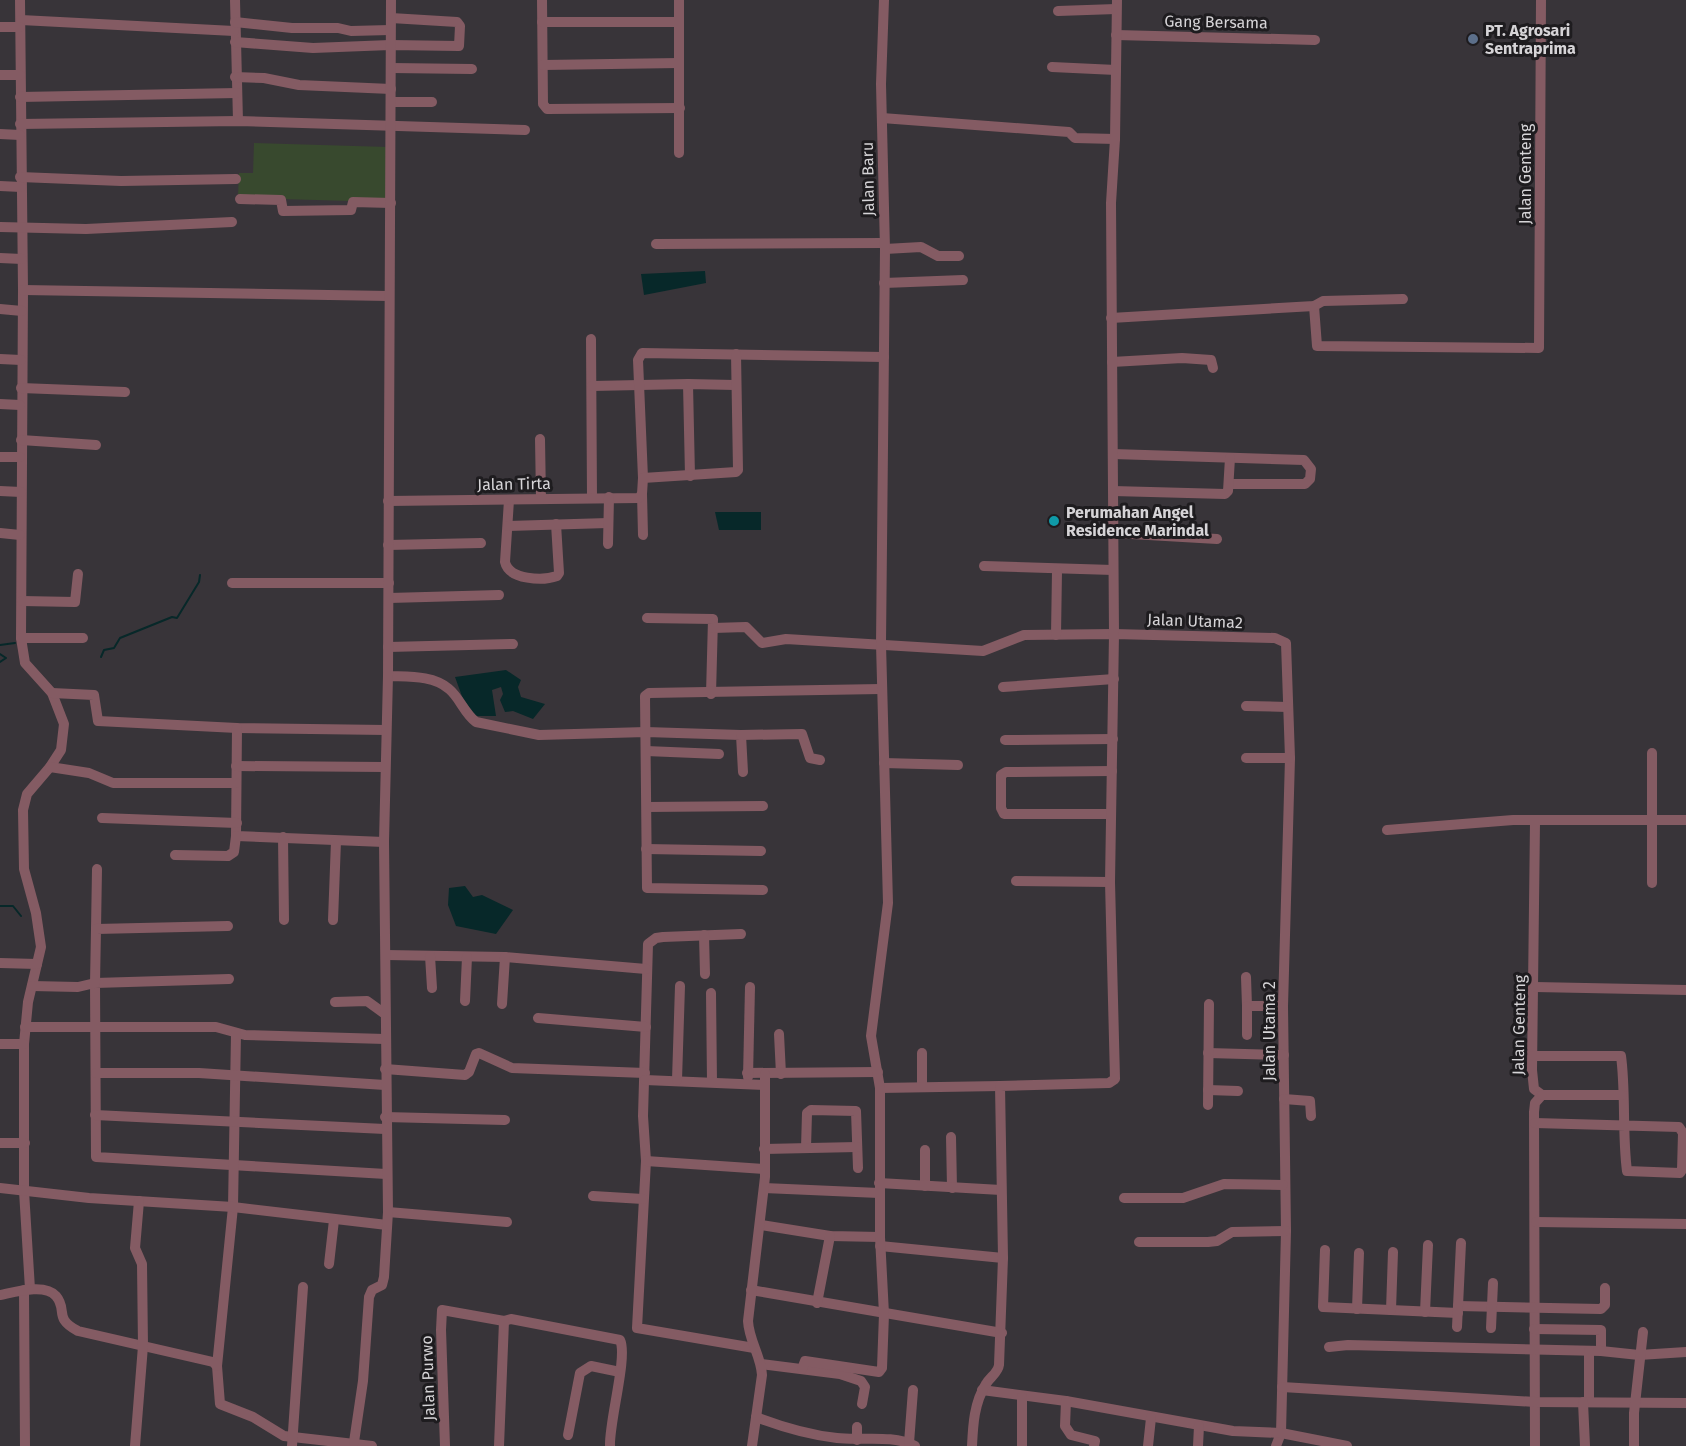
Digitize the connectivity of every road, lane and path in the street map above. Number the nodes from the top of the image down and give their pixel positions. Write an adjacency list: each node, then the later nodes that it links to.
1 (20, 0): 13 (street)
2 (235, 0): 16 (street)
3 (391, 0): 10 (street)
4 (542, 0): 11 (street)
5 (679, 0): 12 (street)
6 (884, 0): 35 (street, Jalan Baru)
7 (1541, 0): 61 (street, Jalan Genteng)
8 (1117, 4): 9 (street); 17 (street)
9 (1058, 11)
10 (391, 18): 15 (street); 19 (street)
11 (542, 22): 12 (street); 21 (street)
12 (679, 22): 20 (street)
13 (21, 23): 14 (street); 16 (street); 27 (street)
14 (0, 27)
15 (390, 30): 16 (street); 19 (street)
16 (234, 32): 19 (street); 28 (street)
17 (1116, 35): 18 (street, Gang Bersama); 25 (street)
18 (1315, 40)
19 (390, 45): 22 (street)
20 (679, 63): 21 (street); 34 (street)
21 (543, 65): 34 (street)
22 (391, 68): 24 (street); 29 (street)
23 (1052, 68): 25 (street)
24 (472, 69)
25 (1116, 70): 41 (street)
26 (0, 75): 27 (street)
27 (20, 75): 31 (street)
28 (236, 77): 29 (street); 30 (street)
29 (391, 89): 32 (street)
30 (237, 93): 31 (street); 36 (street)
31 (20, 97): 38 (street)
32 (391, 102): 33 (street); 37 (street)
33 (432, 102)
34 (680, 108): 42 (street)
35 (882, 117): 41 (street); 52 (street, Jalan Baru)
36 (238, 121): 37 (street); 38 (street)
37 (391, 126): 39 (street); 47 (street)
38 (20, 130): 40 (street); 44 (street)
39 (525, 130)
40 (0, 134)
41 (1115, 139): 64 (street)
42 (679, 153)
43 (236, 179): 44 (street)
44 (21, 182): 45 (street); 50 (street)
45 (0, 186)
46 (240, 199): 47 (street)
47 (391, 203): 59 (street)
48 (232, 222): 50 (street)
49 (0, 227): 50 (street)
50 (21, 227): 55 (street)
51 (657, 244): 52 (street)
52 (885, 246): 53 (street); 57 (street, Jalan Baru)
53 (959, 256)
54 (0, 258): 55 (street)
55 (22, 259): 58 (street)
56 (963, 280): 57 (street)
57 (884, 283): 67 (street, Jalan Baru)
58 (23, 290): 59 (street); 63 (street)
59 (389, 296): 98 (street)
60 (1403, 299): 61 (street)
61 (1314, 306): 64 (street)
62 (0, 309): 63 (street)
63 (22, 311): 69 (street)
64 (1111, 318): 70 (street)
65 (591, 339): 74 (street)
66 (736, 354): 67 (street); 73 (street); 75 (street)
67 (884, 357): 129 (street, Jalan Baru)
68 (0, 359): 69 (street)
69 (21, 360): 76 (street)
70 (1112, 362): 71 (street); 83 (street)
71 (1213, 368)
72 (688, 384): 73 (street); 75 (street); 87 (street)
73 (735, 385): 87 (street)
74 (592, 386): 75 (street); 96 (street)
75 (639, 386): 88 (street)
76 (21, 388): 77 (street); 79 (street)
77 (125, 392)
78 (0, 404): 79 (street)
79 (21, 405): 81 (street)
80 (540, 439): 95 (street)
81 (21, 440): 82 (street); 85 (street)
82 (96, 445)
83 (1113, 454): 86 (street); 90 (street)
84 (0, 457): 85 (street)
85 (20, 457): 92 (street)
86 (1230, 458): 89 (street); 89 (street)
87 (690, 476): 88 (street)
88 (643, 478): 93 (street)
89 (1229, 484): 90 (street)
90 (1113, 490): 102 (street)
91 (0, 491): 92 (street)
92 (21, 492): 104 (street)
93 (641, 496): 94 (street, Jalan Tirta); 105 (street)
94 (609, 497): 96 (street, Jalan Tirta); 99 (street)
95 (541, 498): 96 (street, Jalan Tirta); 97 (street, Jalan Tirta)
96 (592, 498)
97 (509, 500): 98 (street, Jalan Tirta); 101 (street)
98 (388, 501): 109 (street)
99 (608, 522): 100 (street); 108 (street)
100 (556, 524): 101 (street); 101 (street)
101 (508, 525)
102 (1114, 532): 106 (street); 111 (street)
103 (0, 533): 104 (street)
104 (20, 535): 118 (street)
105 (643, 535)
106 (1217, 539)
107 (481, 543): 109 (street)
108 (608, 544)
109 (388, 546): 115 (street)
110 (984, 566): 112 (street)
111 (1113, 570): 112 (street); 122 (street)
112 (1057, 571): 123 (street)
113 (78, 574): 118 (street)
114 (232, 583): 115 (street)
115 (388, 583): 117 (street)
116 (499, 595): 117 (street)
117 (388, 598): 130 (street)
118 (22, 601): 125 (street)
119 (647, 618): 121 (street)
120 (1017, 624): 124 (street)
121 (713, 628): 129 (street); 136 (street)
122 (1114, 634): 123 (street, Jalan Utama2); 127 (street, Jalan Utama2); 132 (street)
123 (1056, 635): 124 (street, Jalan Utama2)
124 (1018, 636): 129 (street)
125 (21, 638): 126 (street); 135 (street)
126 (83, 638)
127 (1275, 638): 138 (street, Jalan Utama 2)
128 (513, 644): 130 (street)
129 (881, 644): 134 (street, Jalan Baru)
130 (388, 647): 131 (street)
131 (388, 676): 140 (street); 141 (street)
132 (1114, 679): 133 (street); 143 (street)
133 (1003, 687)
134 (881, 689): 136 (street); 151 (street, Jalan Baru)
135 (52, 693): 139 (street); 154 (street)
136 (711, 694): 141 (street)
137 (1246, 706): 138 (street)
138 (1288, 707): 149 (street, Jalan Utama 2)
139 (237, 728): 140 (street); 153 (street)
140 (386, 729): 155 (street)
141 (646, 732): 142 (street); 145 (street)
142 (741, 735): 150 (street); 157 (street)
143 (1113, 739): 144 (street); 156 (street)
144 (1005, 740)
145 (646, 751): 147 (street); 160 (street)
146 (1652, 753): 163 (street)
147 (719, 754)
148 (1246, 758): 149 (street)
149 (1290, 758): 209 (street, Jalan Utama 2)
150 (820, 760)
151 (884, 763): 152 (street); 227 (street, Jalan Baru)
152 (958, 765)
153 (236, 766): 155 (street); 158 (street)
154 (51, 767): 158 (street); 191 (street)
155 (385, 767): 171 (street)
156 (1112, 771): 161 (street); 161 (street)
157 (742, 772)
158 (236, 783): 166 (street)
159 (763, 806): 160 (street)
160 (646, 807): 172 (street)
161 (1111, 814): 177 (street)
162 (102, 818): 166 (street)
163 (1652, 819): 164 (street); 165 (street); 178 (street)
164 (1686, 820)
165 (1535, 822): 167 (street); 200 (street, Jalan Genteng)
166 (237, 823): 168 (street)
167 (1387, 830)
168 (236, 836): 169 (street); 174 (street)
169 (283, 837): 170 (street); 180 (street)
170 (336, 841): 171 (street); 181 (street)
171 (384, 842): 186 (street)
172 (646, 849): 173 (street); 179 (street)
173 (761, 850)
174 (175, 855)
175 (97, 869): 183 (street)
176 (1016, 882): 177 (street)
177 (1110, 882): 237 (street)
178 (1652, 883)
179 (763, 890)
180 (284, 920)
181 (333, 920)
182 (228, 926): 183 (street)
183 (96, 929): 196 (street)
184 (741, 934): 185 (street)
185 (704, 935): 192 (street); 193 (street)
186 (386, 955): 187 (street); 210 (street)
187 (430, 956): 188 (street); 201 (street)
188 (467, 957): 189 (street); 204 (street)
189 (505, 957): 192 (street); 206 (street)
190 (0, 963): 191 (street)
191 (37, 964): 197 (street)
192 (646, 969): 213 (street)
193 (705, 974)
194 (1246, 977): 208 (street)
195 (229, 979): 196 (street)
196 (95, 983): 197 (street); 214 (street)
197 (32, 986): 212 (street)
198 (680, 986): 233 (street)
199 (750, 987): 226 (street)
200 (1535, 987): 202 (street); 224 (street, Jalan Genteng)
201 (432, 988)
202 (1686, 990)
203 (711, 993): 234 (street)
204 (465, 1001)
205 (335, 1002): 210 (street)
206 (502, 1004)
207 (1209, 1004): 222 (street)
208 (1246, 1006): 209 (street); 217 (street)
209 (1283, 1006): 223 (street, Jalan Utama 2)
210 (385, 1014): 218 (street)
211 (538, 1018): 213 (street)
212 (25, 1027): 214 (street); 220 (street)
213 (646, 1027): 231 (street)
214 (96, 1028): 215 (street); 228 (street)
215 (236, 1033): 218 (street); 230 (street)
216 (779, 1034): 229 (street)
217 (1247, 1035)
218 (385, 1039): 225 (street)
219 (0, 1044): 220 (street)
220 (24, 1044): 256 (street)
221 (922, 1053): 238 (street)
222 (1208, 1053): 223 (street); 240 (street)
223 (1284, 1055): 244 (street, Jalan Utama 2)
224 (1533, 1056): 242 (street, Jalan Genteng); 243 (street)
225 (385, 1069): 231 (street); 235 (street)
226 (747, 1072): 232 (street); 236 (street)
227 (878, 1072): 229 (street); 239 (street, Jalan Baru)
228 (96, 1073): 230 (street); 246 (street)
229 (781, 1074): 232 (street)
230 (235, 1076): 235 (street); 250 (street)
231 (645, 1076): 233 (street); 261 (street)
232 (765, 1079): 236 (street); 259 (street)
233 (677, 1080): 234 (street)
234 (712, 1082): 236 (street)
235 (385, 1085): 248 (street)
236 (748, 1085)
237 (1000, 1086): 238 (street); 272 (street)
238 (922, 1087): 239 (street)
239 (880, 1088): 270 (street, Jalan Baru)
240 (1208, 1090): 241 (street); 245 (street)
241 (1238, 1090)
242 (1542, 1095): 243 (street); 251 (street, Jalan Genteng)
243 (1622, 1095): 252 (street)
244 (1284, 1099): 247 (street); 266 (street, Jalan Utama 2)
245 (1208, 1105)
246 (95, 1115): 250 (street); 262 (street)
247 (1311, 1116)
248 (385, 1117): 249 (street); 253 (street)
249 (506, 1120)
250 (234, 1121): 253 (street); 262 (street)
251 (1535, 1123): 252 (street); 282 (street, Jalan Genteng)
252 (1624, 1126): 252 (street)
253 (385, 1129): 265 (street)
254 (951, 1137): 271 (street)
255 (0, 1143): 256 (street)
256 (25, 1143): 273 (street)
257 (858, 1147): 258 (street); 258 (street); 263 (street)
258 (806, 1148): 259 (street)
259 (764, 1149): 264 (street)
260 (925, 1150): 267 (street)
261 (646, 1161): 264 (street); 276 (street)
262 (233, 1164): 265 (street); 278 (street)
263 (858, 1168)
264 (765, 1169): 269 (street)
265 (386, 1174): 279 (street)
266 (1283, 1185): 275 (street); 286 (street, Jalan Utama 2)
267 (926, 1186): 270 (street); 271 (street)
268 (0, 1188): 273 (street)
269 (764, 1188): 270 (street); 284 (street)
270 (879, 1188): 288 (street, Jalan Baru)
271 (952, 1188): 272 (street)
272 (1001, 1190): 295 (street)
273 (24, 1191): 277 (street); 300 (street)
274 (592, 1196): 276 (street)
275 (1124, 1198)
276 (644, 1199): 319 (street)
277 (139, 1201): 278 (street); 317 (street)
278 (233, 1207): 280 (street); 326 (street)
279 (388, 1212): 281 (street); 285 (street)
280 (334, 1220): 285 (street); 296 (street)
281 (507, 1222)
282 (1536, 1222): 283 (street); 307 (street, Jalan Genteng)
283 (1686, 1224)
284 (761, 1225): 287 (street); 301 (street)
285 (387, 1226): 347 (street)
286 (1286, 1231): 289 (street); 329 (street, Jalan Utama 2)
287 (830, 1236): 288 (street); 303 (street)
288 (880, 1242): 295 (street); 310 (street, Jalan Baru)
289 (1139, 1242)
290 (1461, 1243): 306 (street)
291 (1428, 1245): 309 (street)
292 (1325, 1251): 305 (street)
293 (1394, 1252): 308 (street)
294 (1359, 1253): 305 (street)
295 (1003, 1258): 316 (street)
296 (329, 1264)
297 (1493, 1283): 304 (street)
298 (303, 1287): 346 (street)
299 (1605, 1288): 307 (street)
300 (27, 1290): 302 (street); 317 (street); 351 (street)
301 (752, 1290): 303 (street); 319 (street)
302 (0, 1295)
303 (817, 1303): 310 (street)
304 (1492, 1307): 306 (street); 307 (street); 313 (street)
305 (1357, 1308): 308 (street)
306 (1458, 1309): 309 (street); 312 (street)
307 (1534, 1309): 314 (street, Jalan Genteng)
308 (1391, 1310): 309 (street)
309 (1425, 1312)
310 (884, 1314): 316 (street); 327 (street, Jalan Baru)
311 (504, 1321): 328 (street); 354 (street, Jalan Purwo); 355 (street)
312 (1457, 1327)
313 (1491, 1328)
314 (1534, 1329): 320 (street, Jalan Genteng); 322 (street)
315 (1642, 1332): 324 (street)
316 (1002, 1333): 331 (street)
317 (143, 1346): 326 (street); 352 (street)
318 (1329, 1347): 320 (street)
319 (754, 1348): 325 (street)
320 (1533, 1350): 321 (street); 334 (street, Jalan Genteng)
321 (1589, 1351): 322 (street); 335 (street)
322 (1601, 1351): 324 (street)
323 (1686, 1352): 324 (street)
324 (1639, 1355): 338 (street)
325 (761, 1364): 327 (street); 339 (street)
326 (217, 1366): 346 (street)
327 (802, 1369): 337 (street)
328 (620, 1372): 344 (street); 356 (street)
329 (1282, 1387): 334 (street); 343 (street, Jalan Utama 2)
330 (913, 1390): 349 (street)
331 (982, 1390): 332 (street); 358 (street)
332 (1022, 1397): 333 (street); 359 (street)
333 (1066, 1401): 340 (street); 360 (street)
334 (1535, 1402): 335 (street); 365 (street, Jalan Genteng)
335 (1586, 1402): 338 (street); 366 (street)
336 (1686, 1403): 338 (street)
337 (862, 1404)
338 (1636, 1404): 367 (street)
339 (756, 1417): 348 (street); 357 (street)
340 (1151, 1418): 341 (street); 361 (street)
341 (1200, 1426): 343 (street); 362 (street)
342 (858, 1427): 345 (street)
343 (1281, 1433): 350 (street); 363 (street, Jalan Utama 2)
344 (568, 1435)
345 (857, 1440): 348 (street); 349 (street)
346 (292, 1441): 347 (street)
347 (354, 1442): 353 (street)
348 (836, 1442)
349 (912, 1445)
350 (1332, 1445): 364 (street)
351 (25, 1446)
352 (135, 1446)
353 (372, 1446)
354 (445, 1446)
355 (499, 1446)
356 (610, 1446)
357 (752, 1446)
358 (972, 1446)
359 (1022, 1446)
360 (1094, 1446)
361 (1149, 1446)
362 (1198, 1446)
363 (1276, 1446)
364 (1347, 1446)
365 (1535, 1446)
366 (1585, 1446)
367 (1634, 1446)

